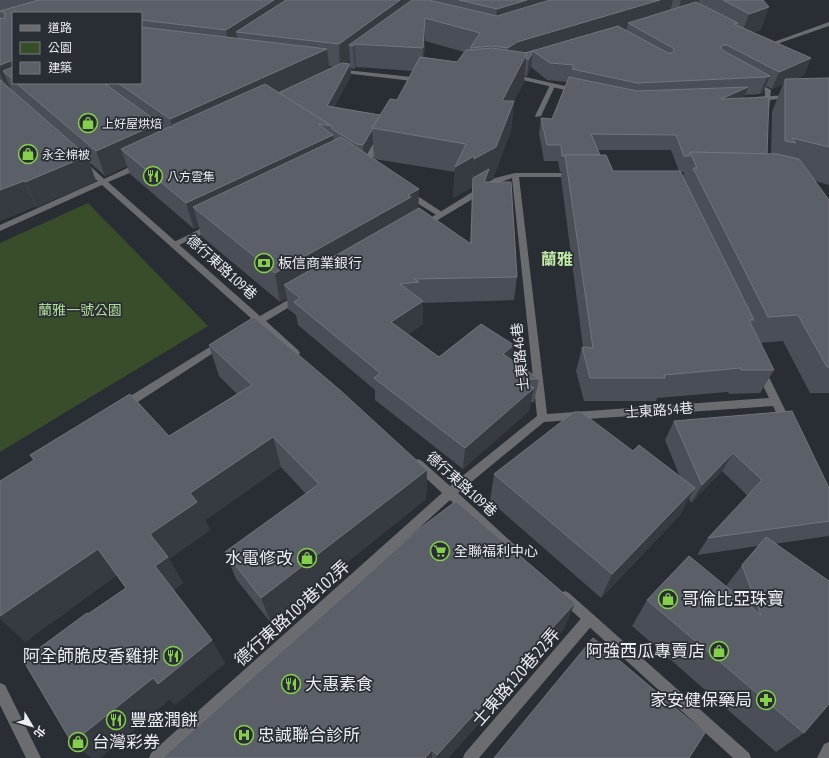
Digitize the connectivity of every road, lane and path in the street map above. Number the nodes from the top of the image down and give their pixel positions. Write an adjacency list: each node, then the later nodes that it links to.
1 (829, 24): 2 (street)
2 (757, 49)
3 (517, 68): 7 (street)
4 (338, 71): 5 (street)
5 (430, 79)
6 (747, 79): 10 (street)
7 (552, 86): 8 (street); 13 (street)
8 (588, 94)
9 (798, 97): 10 (street)
10 (768, 98): 11 (street); 12 (street)
11 (744, 99)
12 (767, 114)
13 (538, 116)
14 (384, 133): 17 (street)
15 (75, 156): 20 (street, 德行東路109巷)
16 (147, 162): 20 (street)
17 (364, 166)
18 (515, 175): 19 (street); 22 (street); 33 (street, 士東路46巷)
19 (584, 175)
20 (104, 182): 24 (street); 26 (street, 德行東路109巷)
21 (403, 190): 22 (street)
22 (441, 214): 25 (street)
23 (216, 223): 26 (street)
24 (0, 228)
25 (414, 230)
26 (174, 244): 28 (street, 德行東路109巷)
27 (307, 293): 28 (street)
28 (260, 320): 30 (street, 德行東路109巷); 32 (street)
29 (756, 360): 31 (street)
30 (306, 362)
31 (776, 402): 33 (street, 士東路54巷); 34 (street)
32 (113, 412)
33 (542, 418): 36 (street)
34 (790, 430)
35 (410, 456): 36 (street, 德行東路109巷)
36 (450, 493): 37 (street, 德行東路109巷); 44 (street, 德行東路109巷102弄)
37 (525, 561)
38 (554, 588): 39 (street)
39 (589, 619): 42 (street); 45 (street, 士東路120巷22弄)
40 (0, 690): 43 (street)
41 (829, 749): 46 (street)
42 (741, 757)
43 (34, 758)
44 (156, 758)
45 (470, 758)
46 (824, 758)

